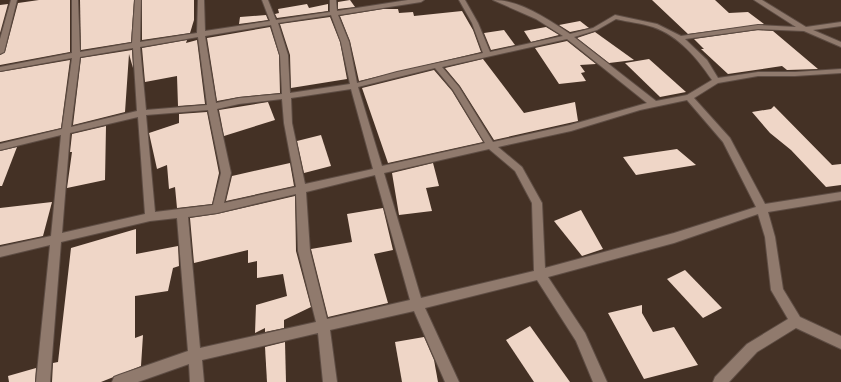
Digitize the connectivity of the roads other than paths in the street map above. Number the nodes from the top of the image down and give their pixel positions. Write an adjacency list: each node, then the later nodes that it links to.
1 (14, 0): 21 (street)
2 (75, 0): 22 (street)
3 (138, 0): 19 (street)
4 (201, 0): 16 (street)
5 (265, 0): 13 (street)
6 (333, 0): 12 (street)
7 (421, 0): 12 (street)
8 (462, 0): 23 (street)
9 (496, 0): 11 (street)
10 (757, 0): 15 (street)
11 (511, 2): 17 (street)
12 (334, 14): 13 (street); 28 (street)
13 (274, 22): 16 (street); 29 (street)
14 (841, 24): 15 (street)
15 (805, 28): 18 (street); 20 (street)
16 (201, 34): 19 (street); 32 (street)
17 (568, 37): 18 (street); 23 (street); 31 (street)
18 (680, 38): 27 (street)
19 (136, 45): 22 (street); 33 (street)
20 (841, 45)
21 (0, 52)
22 (76, 55): 25 (street); 34 (street)
23 (488, 55): 24 (street)
24 (438, 67): 28 (street); 35 (street)
25 (0, 70)
26 (841, 71): 27 (street)
27 (716, 81): 30 (street)
28 (354, 86): 29 (street); 37 (street)
29 (286, 96): 32 (street); 38 (street)
30 (689, 97): 31 (street); 41 (street)
31 (654, 104): 35 (street)
32 (212, 107): 33 (street); 40 (street)
33 (142, 113): 34 (street); 43 (street)
34 (66, 130): 36 (street); 44 (street)
35 (491, 146): 37 (street); 46 (street)
36 (0, 147)
37 (380, 171): 38 (street); 47 (street)
38 (301, 188): 40 (street); 49 (street)
39 (841, 196): 41 (street)
40 (217, 209): 42 (street)
41 (762, 209): 46 (street); 48 (street)
42 (182, 213): 43 (street); 51 (street)
43 (150, 217): 44 (street)
44 (57, 238): 45 (street); 52 (street)
45 (0, 252)
46 (540, 274): 47 (street); 57 (street)
47 (417, 304): 49 (street); 56 (street)
48 (796, 321): 50 (street); 58 (street)
49 (323, 326): 51 (street); 55 (street)
50 (841, 343)
51 (196, 355): 53 (street); 54 (street)
52 (43, 382)
53 (119, 382)
54 (197, 382)
55 (330, 382)
56 (452, 382)
57 (600, 382)
58 (720, 382)

